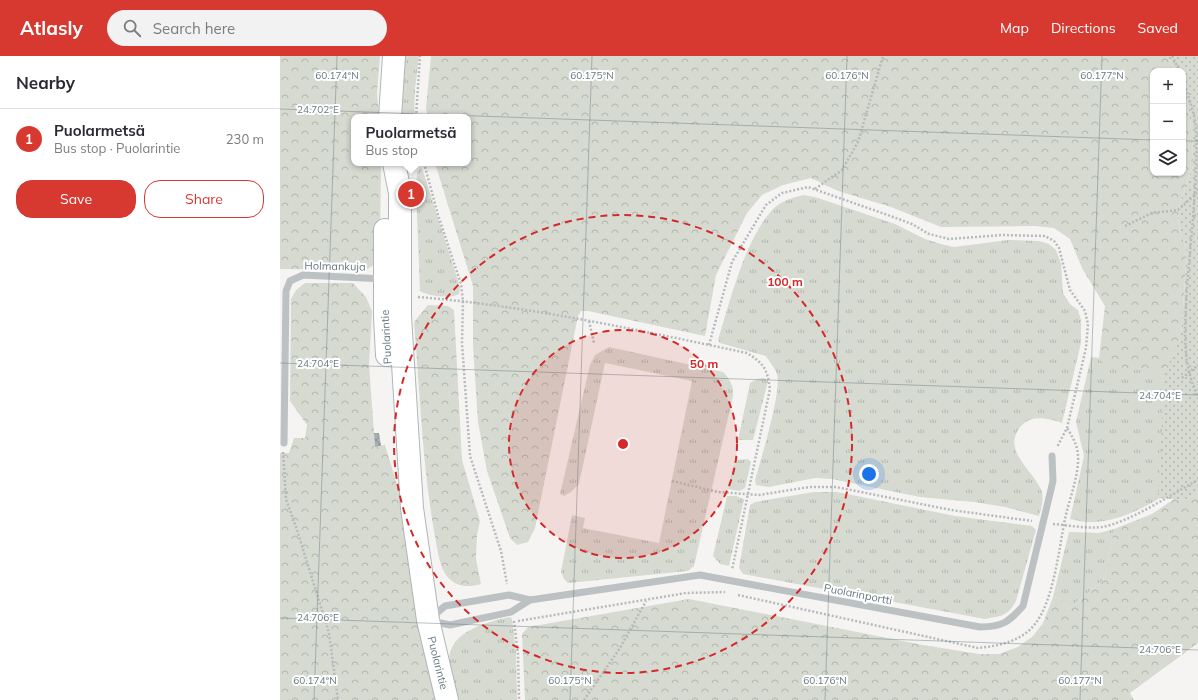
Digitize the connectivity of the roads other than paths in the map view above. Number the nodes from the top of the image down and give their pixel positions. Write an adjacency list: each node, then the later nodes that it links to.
1 (394, 56): 2 (main road)
2 (390, 114)
3 (389, 166): 5 (main road, Puolarintie)
4 (395, 166): 5 (main road, Puolarintie)
5 (392, 278): 6 (street, Holmankuja); 9 (main road, Puolarintie)
6 (284, 443)
7 (1052, 456): 8 (street, Puolarinportti)
8 (530, 600): 9 (street, Puolarinportti); 9 (street, Puolarinportti)
9 (428, 620): 10 (main road, Puolarintie)
10 (447, 700)

